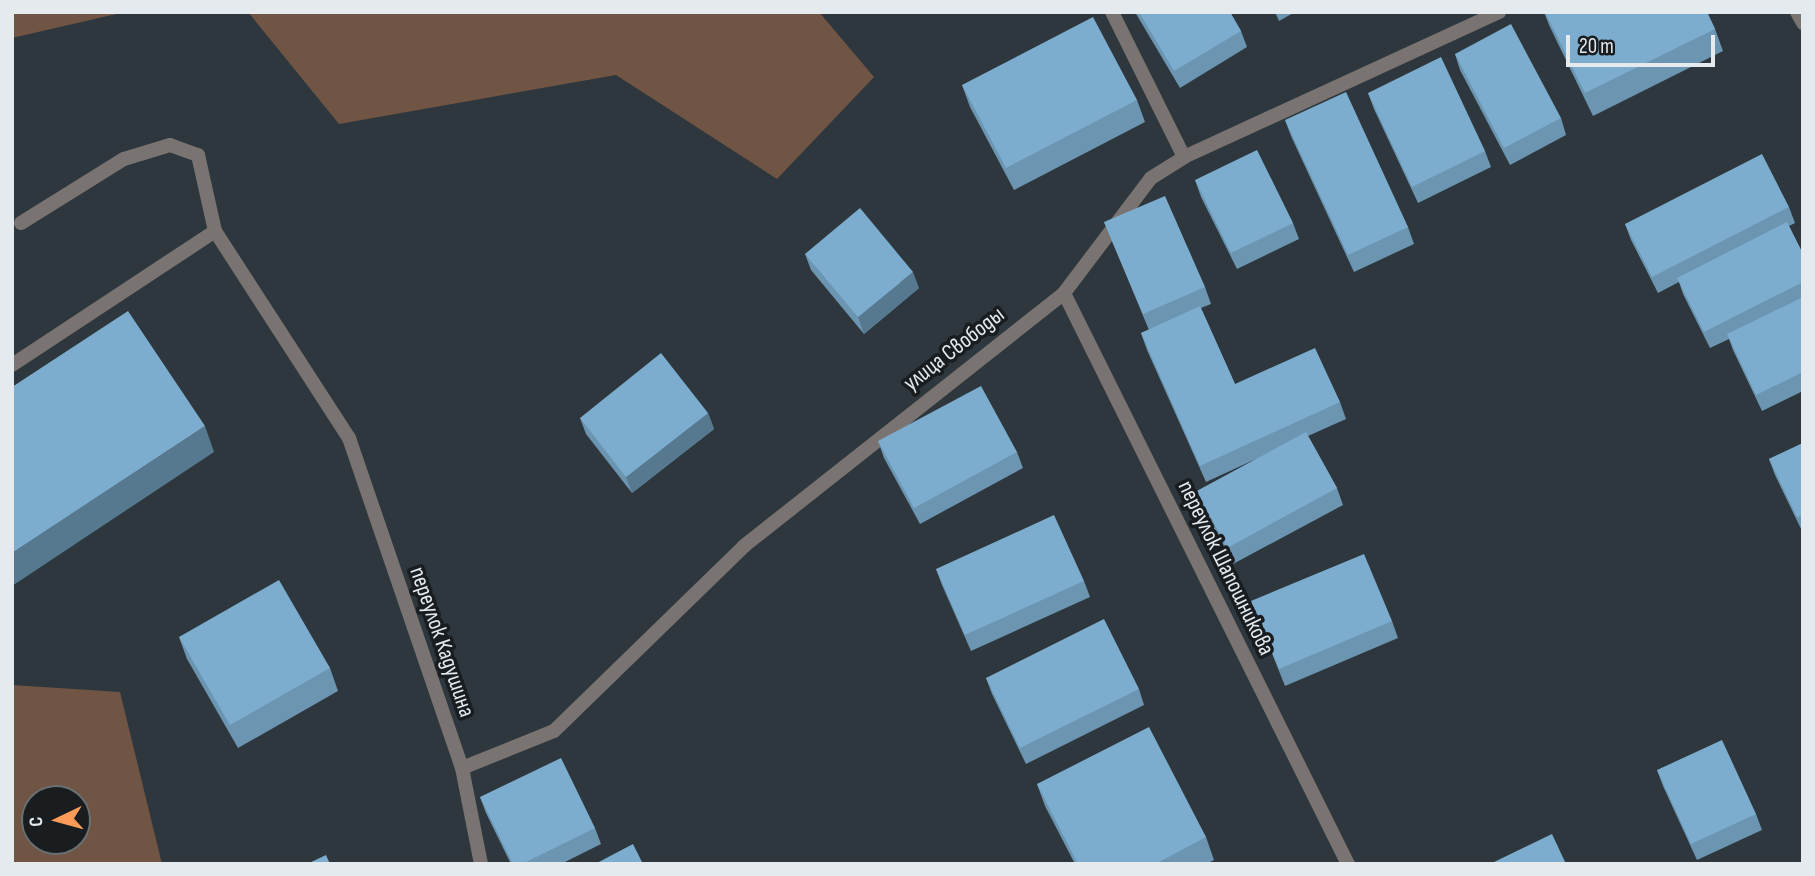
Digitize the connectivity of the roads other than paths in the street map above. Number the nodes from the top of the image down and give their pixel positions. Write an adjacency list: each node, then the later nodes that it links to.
1 (1112, 12): 5 (street)
2 (1499, 12): 5 (street, улица Свободы)
3 (1797, 12): 4 (street)
4 (1803, 23)
5 (1184, 158): 8 (street, улица Свободы)
6 (22, 223): 7 (street)
7 (215, 231): 9 (street); 10 (street, переулок Кадушина)
8 (1064, 293): 10 (street, улица Свободы); 12 (street, переулок Шапошникова)
9 (12, 365)
10 (461, 768): 11 (street, переулок Кадушина)
11 (481, 864)
12 (1348, 864)

